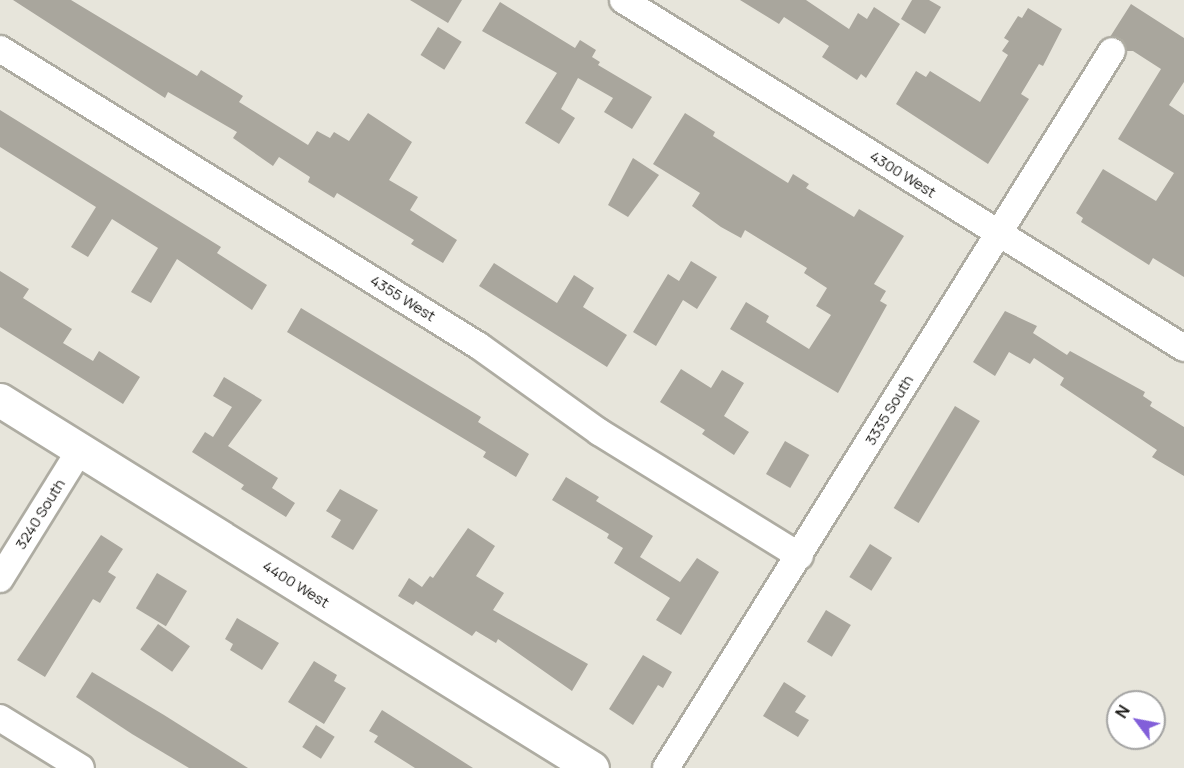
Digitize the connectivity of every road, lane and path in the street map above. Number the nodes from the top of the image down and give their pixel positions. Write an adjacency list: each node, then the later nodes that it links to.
1 (623, 0): 4 (street, 4300 West)
2 (0, 49): 8 (street, 4355 West)
3 (1112, 51): 4 (street, 3335 South)
4 (997, 233): 5 (street, 4300 West); 8 (street, 3335 South)
5 (1184, 348)
6 (0, 400): 7 (street, 4400 West)
7 (80, 450): 9 (street, 3240 South); 11 (street, 4400 West)
8 (800, 556): 14 (street, 3335 South)
9 (0, 579)
10 (0, 718): 12 (street)
11 (559, 759): 13 (street, 4400 West)
12 (81, 768)
13 (592, 768)
14 (666, 768)

